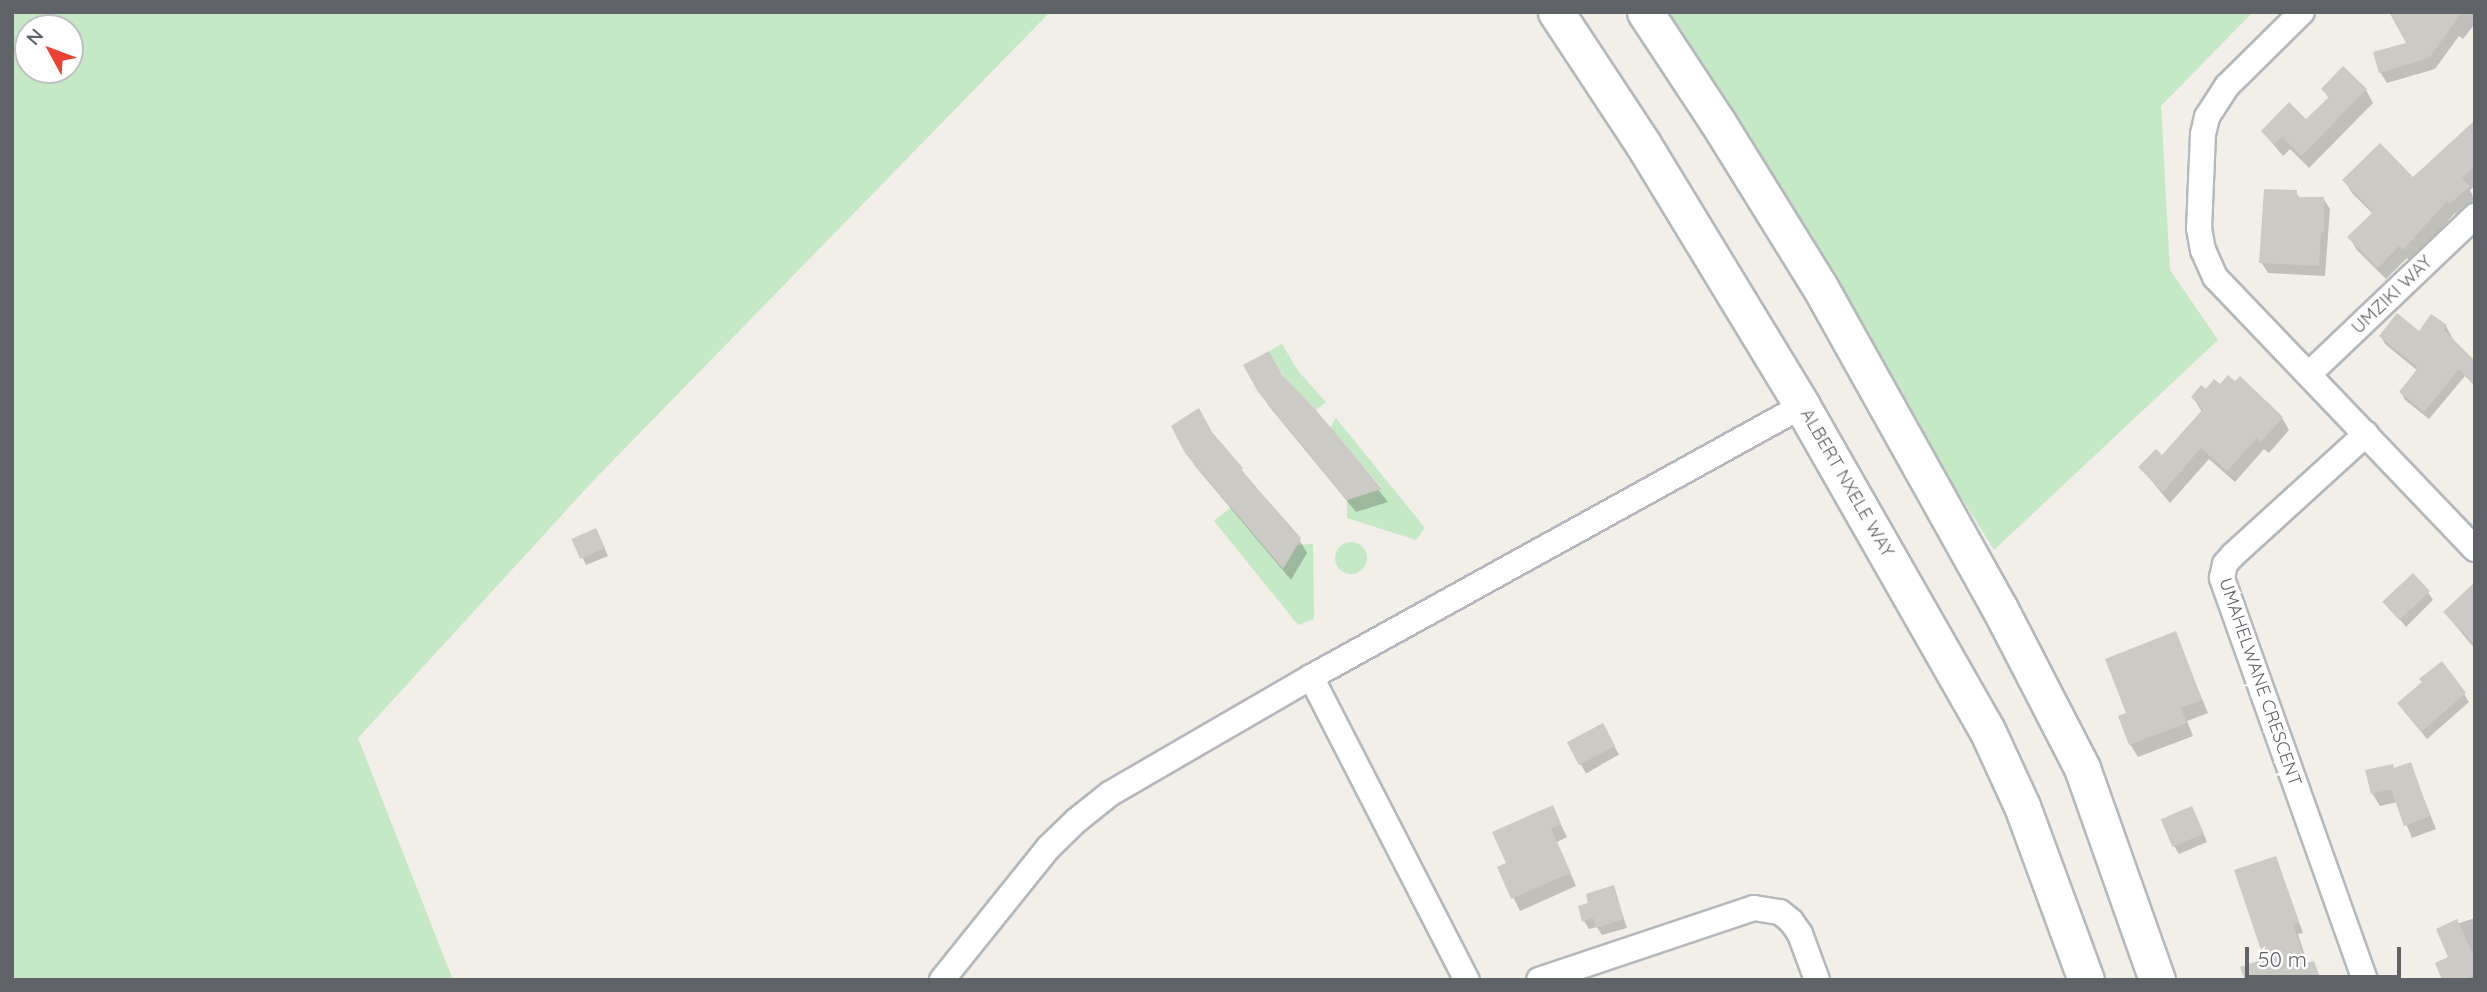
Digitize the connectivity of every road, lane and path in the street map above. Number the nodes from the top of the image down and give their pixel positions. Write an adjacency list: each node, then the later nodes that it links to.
1 (1556, 12): 6 (main road, ALBERT NXELE WAY)
2 (1645, 12): 15 (main road)
3 (2301, 12): 5 (street)
4 (2475, 216): 5 (street, UMZIKI WAY)
5 (2309, 374): 7 (street)
6 (1802, 406): 9 (street); 14 (main road, ALBERT NXELE WAY)
7 (2366, 434): 8 (street); 16 (street, UMAHELWANE CRESCENT)
8 (2475, 549)
9 (1311, 677): 10 (street); 11 (street)
10 (942, 980)
11 (1467, 980)
12 (1539, 980): 13 (street)
13 (1817, 980)
14 (2086, 980)
15 (2157, 980)
16 (2365, 980)

